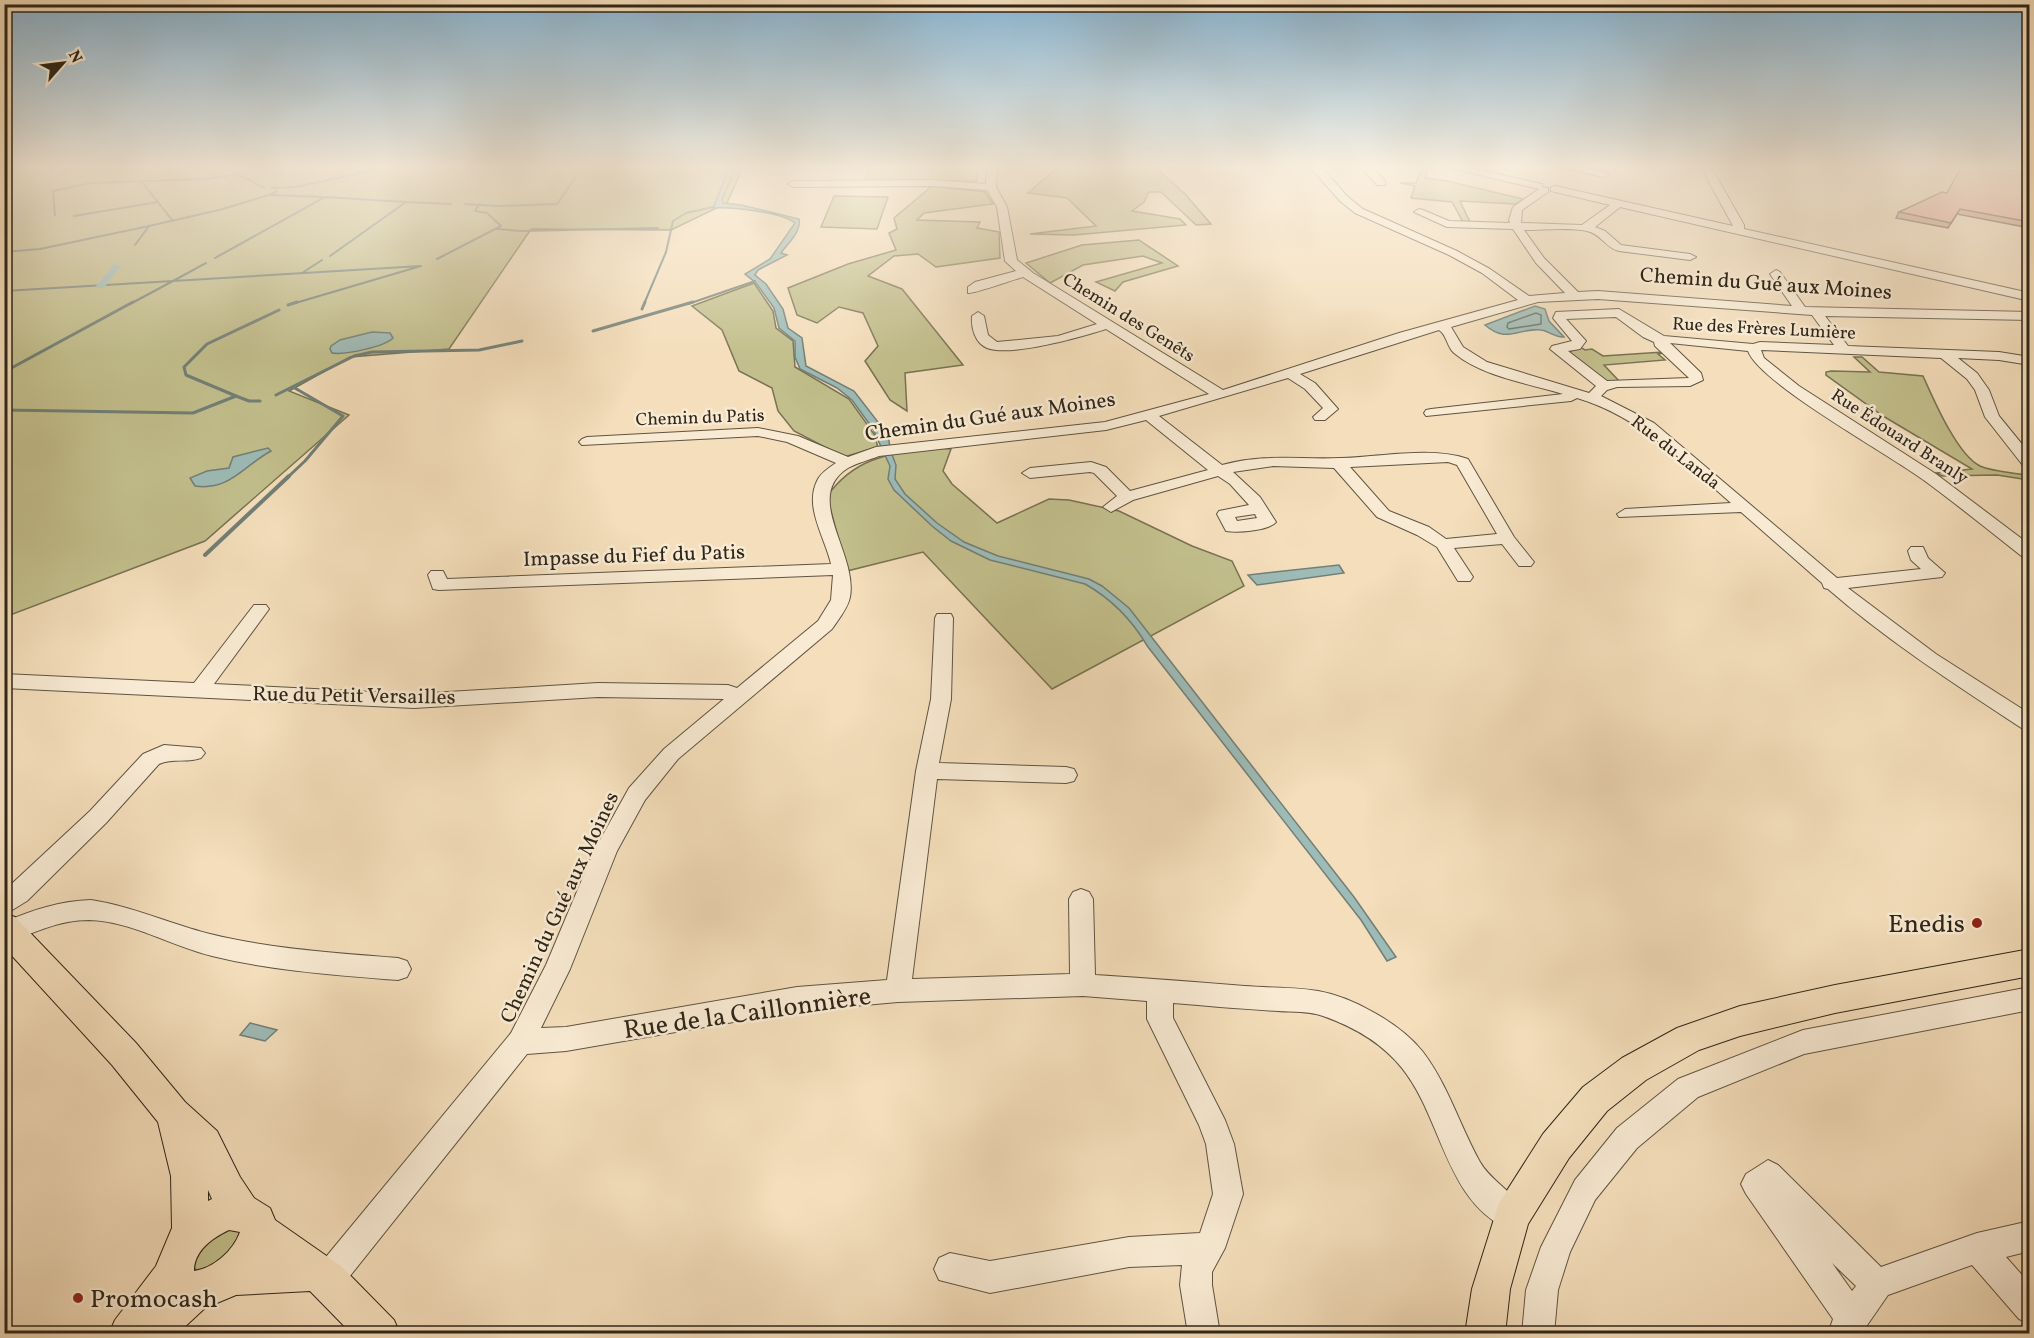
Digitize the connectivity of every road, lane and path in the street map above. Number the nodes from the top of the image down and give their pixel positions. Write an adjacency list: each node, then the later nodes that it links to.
1 (1006, 229): 8 (street, Chemin des Genêts)
2 (1400, 229): 13 (street)
3 (1519, 229): 11 (street)
4 (1590, 229): 7 (street)
5 (1731, 229): 6 (street)
6 (1738, 231): 12 (street)
7 (1690, 257)
8 (1024, 273): 10 (street); 17 (street, Chemin des Genêts)
9 (1776, 274): 14 (street)
10 (972, 290)
11 (1574, 295): 13 (street, Chemin du Gué aux Moines); 14 (street, Chemin du Gué aux Moines)
12 (2030, 297)
13 (1526, 300): 18 (street, Chemin du Gué aux Moines)
14 (1809, 311): 16 (street, Chemin du Gué aux Moines); 21 (street)
15 (978, 316): 17 (street)
16 (2030, 316)
17 (1107, 325): 27 (street, Chemin des Genêts)
18 (1441, 326): 24 (street, Chemin du Gué aux Moines); 26 (street, Rue du Landa)
19 (1662, 340): 20 (street, Rue des Frères Lumière); 25 (street, Rue des Frères Lumière); 25 (street)
20 (1754, 348): 21 (street, Rue des Frères Lumière); 46 (street, Rue Édouard Branly)
21 (1845, 351): 22 (street, Rue des Frères Lumière)
22 (1946, 355): 23 (street, Rue des Frères Lumière); 35 (street)
23 (2030, 361)
24 (1289, 373): 27 (street, Chemin du Gué aux Moines); 31 (street)
25 (1605, 386): 28 (street)
26 (1574, 393): 28 (street, Rue du Landa); 29 (street)
27 (1221, 395): 30 (street, Chemin du Gué aux Moines)
28 (1592, 398): 40 (street, Rue du Landa)
29 (1431, 413)
30 (1149, 415): 33 (street, Chemin du Gué aux Moines); 36 (street)
31 (1320, 417)
32 (587, 442): 33 (street, Chemin du Patis)
33 (846, 462): 48 (street, Chemin du Gué aux Moines)
34 (1338, 463): 36 (street); 43 (street); 44 (street)
35 (2030, 465)
36 (1221, 470): 38 (street); 41 (street)
37 (1030, 473): 38 (street)
38 (1126, 497): 39 (street)
39 (1111, 507)
40 (1743, 507): 42 (street); 51 (street, Rue du Landa)
41 (1258, 509)
42 (1625, 513)
43 (1506, 538): 44 (street); 47 (street)
44 (1443, 544): 50 (street)
45 (1917, 551): 51 (street)
46 (2030, 554)
47 (1525, 562)
48 (841, 569): 49 (street, Impasse du Fief du Patis); 56 (street, Chemin du Gué aux Moines)
49 (437, 574)
50 (1464, 577)
51 (1830, 584): 57 (street, Rue du Landa)
52 (260, 609): 55 (street)
53 (944, 618): 59 (street)
54 (4, 681): 55 (street, Rue du Petit Versailles)
55 (199, 691): 56 (street, Rue du Petit Versailles)
56 (737, 698): 69 (street, Chemin du Gué aux Moines)
57 (2030, 724)
58 (194, 753): 62 (street)
59 (927, 771): 60 (street); 67 (street)
60 (1066, 775)
61 (1081, 899): 65 (street)
62 (6, 920): 64 (street); 70 (main road)
63 (2030, 962): 71 (main road)
64 (398, 969)
65 (1083, 985): 66 (street, Rue de la Caillonnière); 67 (street, Rue de la Caillonnière)
66 (1160, 989): 71 (street, Rue de la Caillonnière); 75 (street)
67 (898, 991): 69 (street, Rue de la Caillonnière)
68 (2030, 998): 89 (street)
69 (520, 1042): 79 (street, Chemin du Gué aux Moines)
70 (173, 1114): 72 (main road); 73 (main road)
71 (1512, 1216): 88 (main road)
72 (250, 1221): 73 (main road); 78 (main road); 79 (main road)
73 (191, 1233): 80 (main road)
74 (2030, 1236): 76 (street)
75 (1210, 1248): 77 (street); 87 (street)
76 (1977, 1248): 81 (street); 82 (street)
77 (950, 1269)
78 (233, 1276): 79 (main road); 80 (main road)
79 (321, 1276): 86 (main road)
80 (184, 1282): 84 (main road); 85 (main road)
81 (1877, 1284): 83 (street); 83 (street)
82 (2030, 1308)
83 (1848, 1326)
84 (129, 1334)
85 (146, 1334)
86 (380, 1334)
87 (1204, 1334)
88 (1485, 1334)
89 (1538, 1334)

